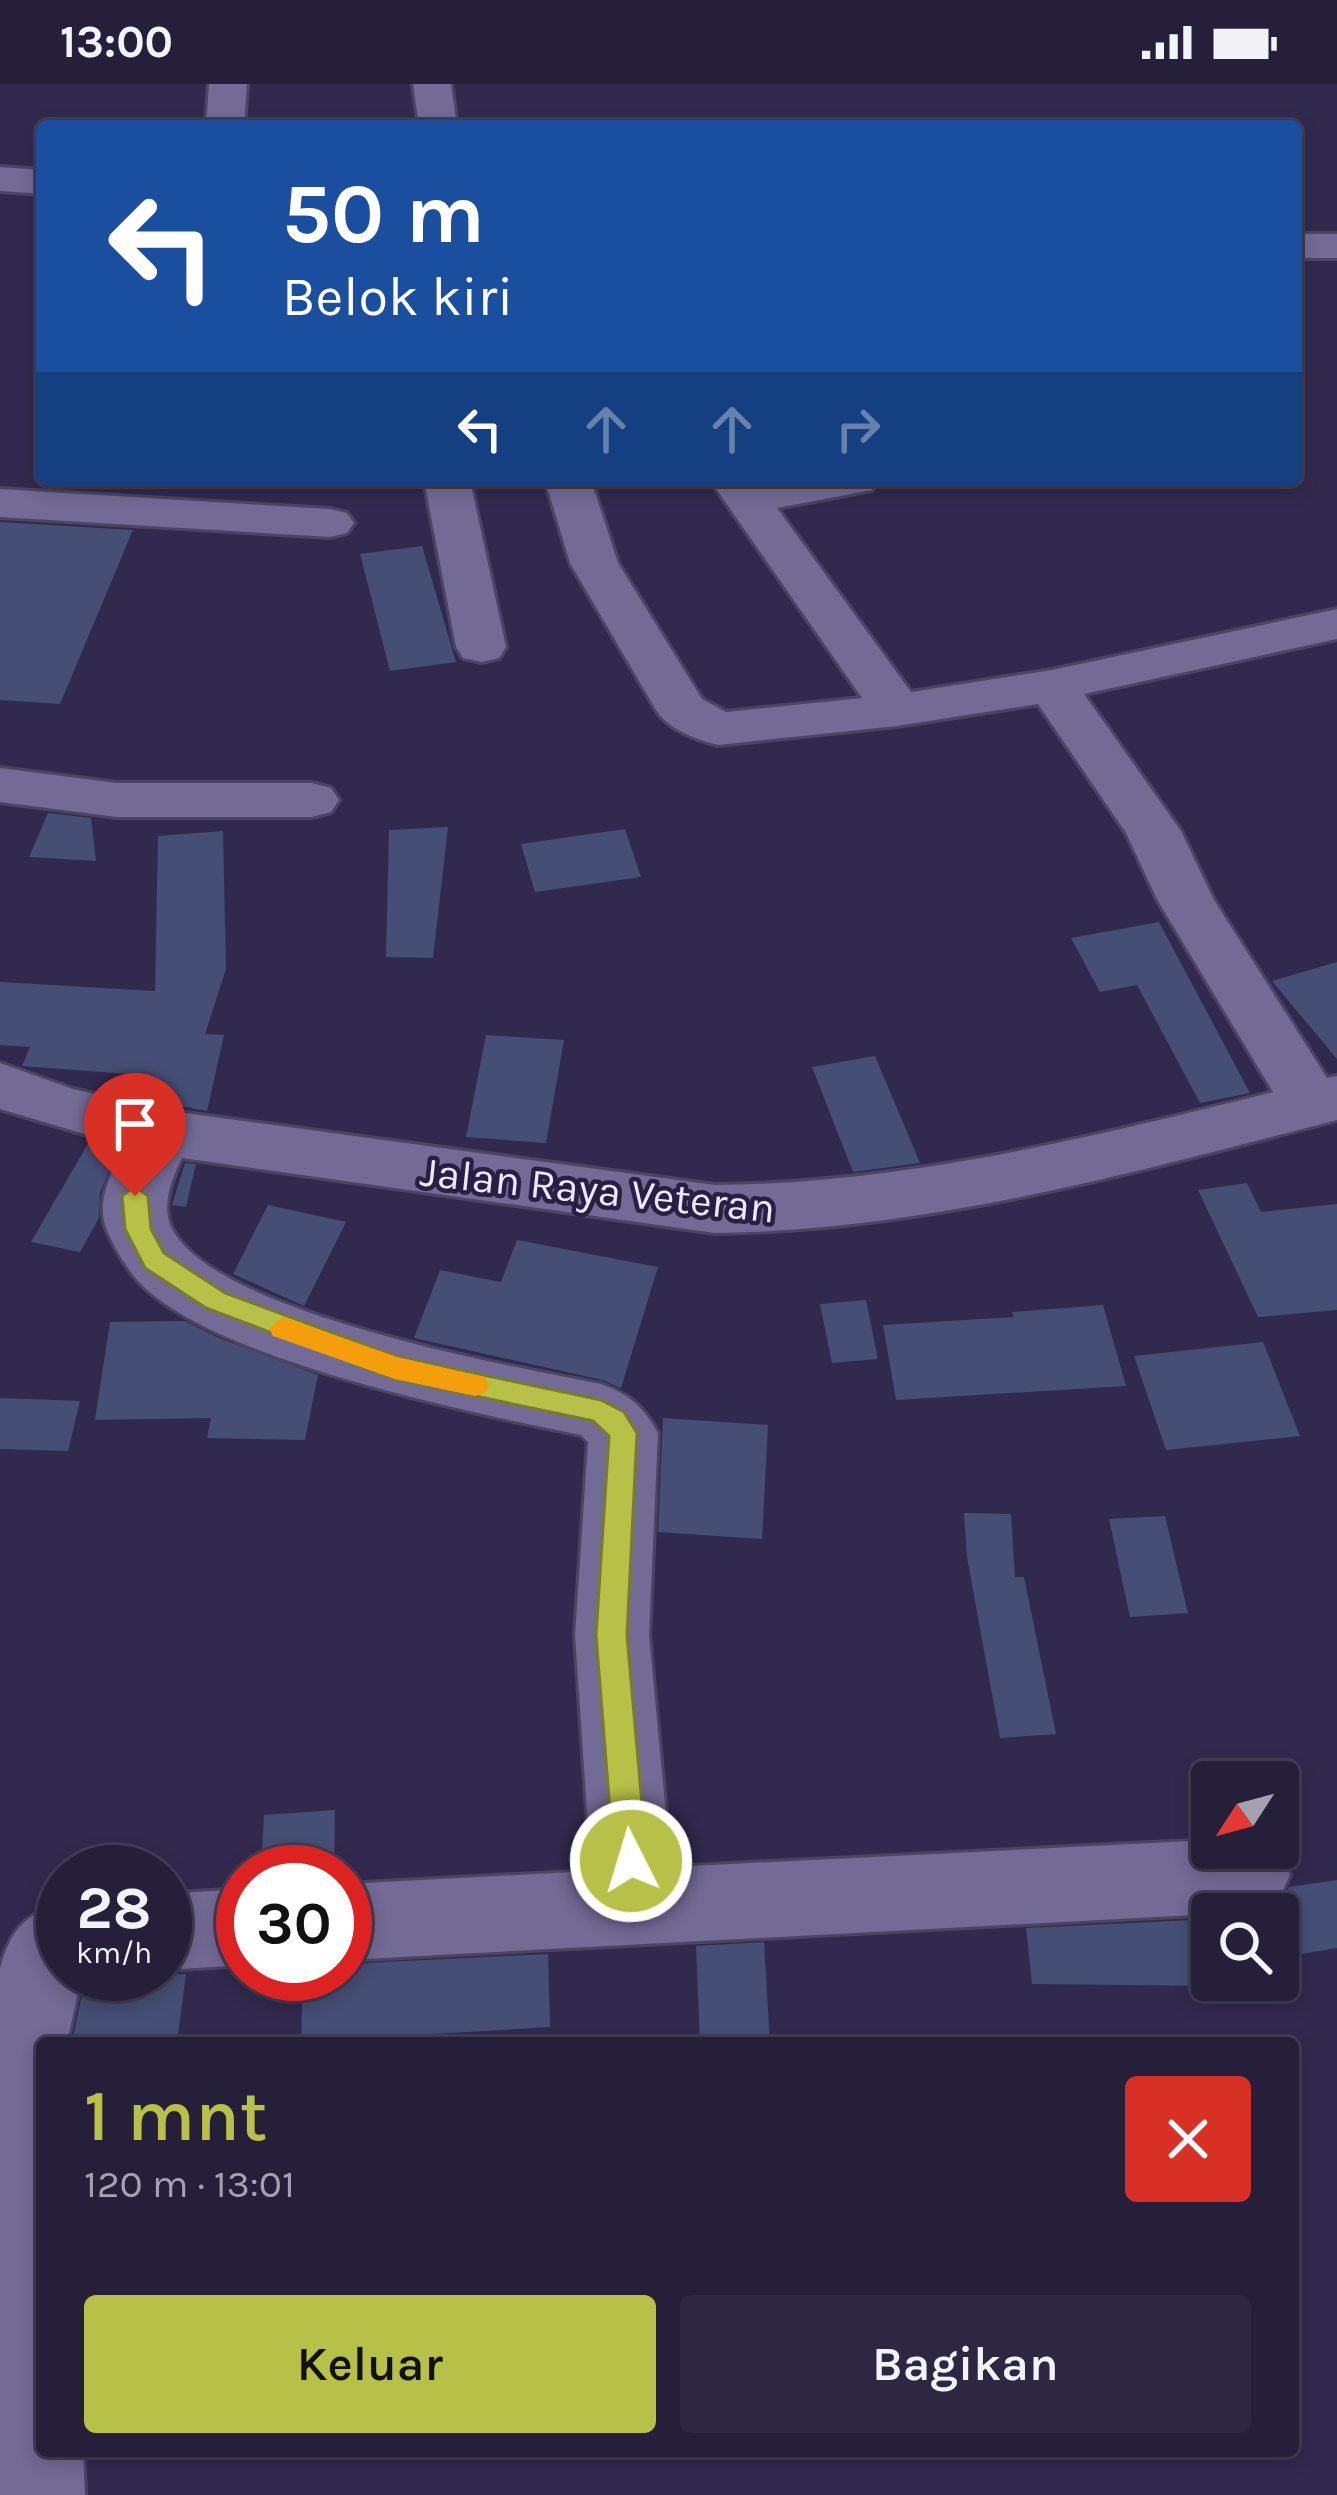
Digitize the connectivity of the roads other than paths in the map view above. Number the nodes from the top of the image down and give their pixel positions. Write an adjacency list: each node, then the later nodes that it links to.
1 (228, 84): 3 (street)
2 (432, 84): 4 (street)
3 (225, 120)
4 (437, 120)
5 (0, 179): 6 (street)
6 (36, 182)
7 (1302, 246): 8 (street)
8 (1337, 246)
9 (448, 486): 16 (street)
10 (570, 486): 18 (street)
11 (786, 486): 12 (street)
12 (740, 490): 18 (street)
13 (0, 503): 14 (street)
14 (330, 523)
15 (1337, 624): 17 (street)
16 (482, 647)
17 (1052, 686): 18 (street); 22 (street)
18 (897, 710)
19 (0, 785): 20 (street)
20 (312, 800)
21 (0, 1085): 23 (street, Jalan Raya Veteran)
22 (1324, 1101): 23 (street, Jalan Raya Veteran)
23 (163, 1133): 25 (street)
24 (1250, 1875): 25 (street)
25 (634, 1906): 26 (street)
26 (372, 1921)
27 (36, 1976): 28 (street)
28 (13, 2033): 29 (street)
29 (38, 2495)

